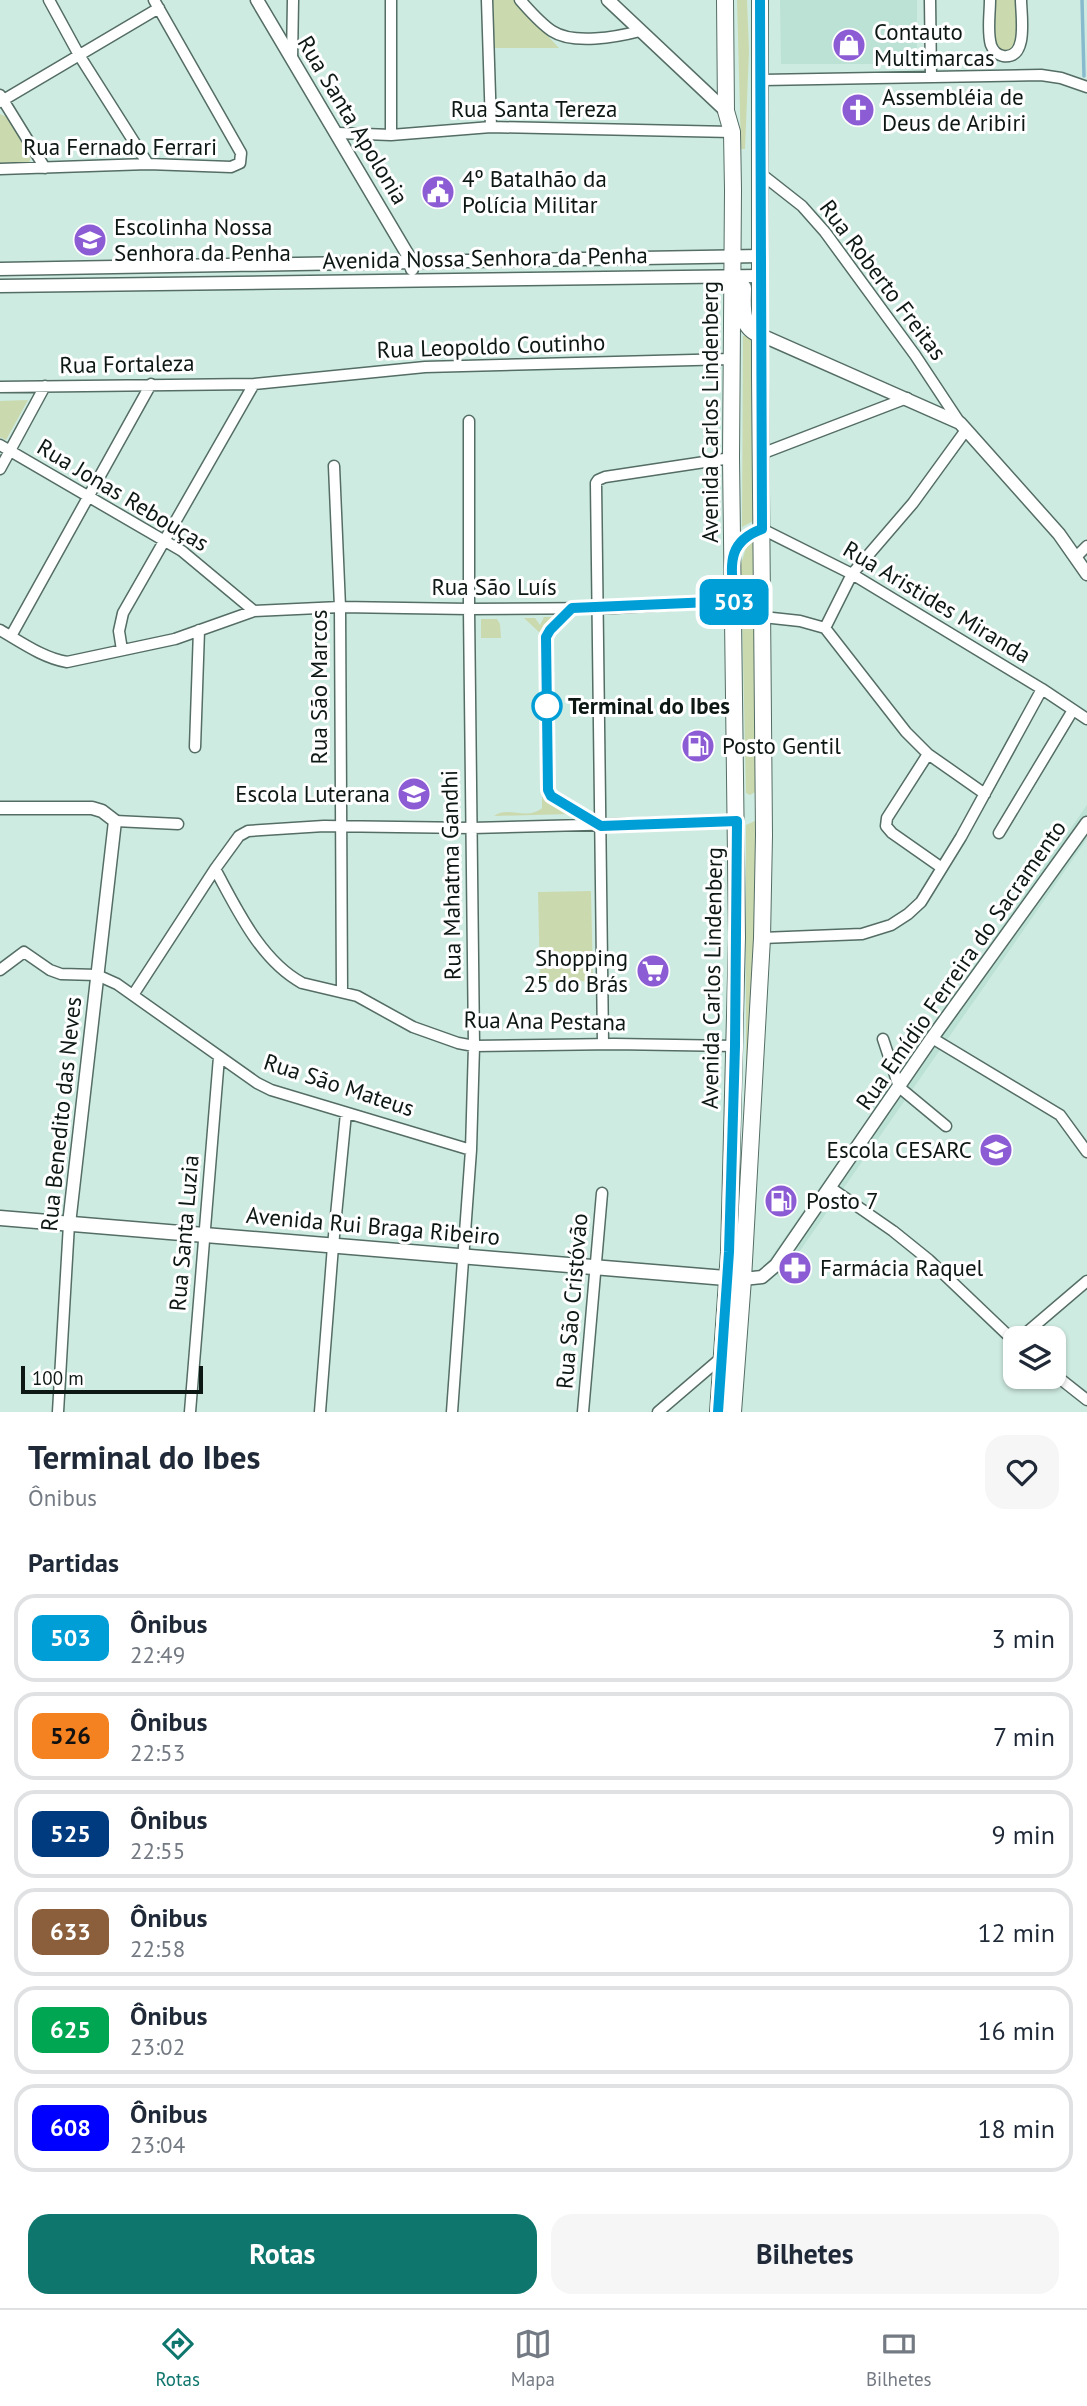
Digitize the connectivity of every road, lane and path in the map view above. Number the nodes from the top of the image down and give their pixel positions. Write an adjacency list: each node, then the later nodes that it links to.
1 (48, 0): 15 (street)
2 (257, 0): 16 (street, Rua Santa Apolonia)
3 (293, 0): 16 (street)
4 (391, 0): 25 (street)
5 (487, 0): 22 (street)
6 (520, 0): 14 (street)
7 (608, 0): 14 (street)
8 (725, 0): 21 (main road, Avenida Carlos Lindenberg)
9 (760, 0): 18 (main road, Avenida Carlos Lindenberg)
10 (930, 0): 17 (street)
11 (990, 0): 12 (street)
12 (1021, 0)
13 (156, 4): 15 (street); 26 (street, Rua Fernado Ferrari)
14 (640, 31): 21 (street)
15 (79, 55): 20 (street); 26 (street)
16 (292, 60): 24 (street, Rua Santa Apolonia)
17 (931, 77): 18 (street); 19 (street)
18 (762, 80): 29 (main road, Avenida Carlos Lindenberg)
19 (1087, 87)
20 (1, 99): 27 (street)
21 (726, 111): 23 (main road, Avenida Carlos Lindenberg)
22 (491, 127): 23 (street, Rua Santa Tereza); 25 (street, Rua Santa Tereza)
23 (732, 132): 31 (main road, Avenida Carlos Lindenberg)
24 (338, 133): 25 (street, Rua Santa Tereza); 34 (street, Rua Santa Apolonia)
25 (391, 135)
26 (148, 164): 27 (street, Rua Fernado Ferrari)
27 (45, 168): 28 (street, Rua Fernado Ferrari)
28 (0, 169)
29 (760, 173): 30 (main road, Avenida Carlos Lindenberg); 54 (street, Rua Roberto Freitas)
30 (760, 256): 31 (street, Avenida Nossa Senhora da Penha); 39 (main road, Avenida Carlos Lindenberg)
31 (733, 257): 32 (street, Avenida Nossa Senhora da Penha); 38 (main road, Avenida Carlos Lindenberg)
32 (672, 258): 33 (street, Avenida Nossa Senhora da Penha); 40 (street)
33 (606, 259): 34 (street, Avenida Nossa Senhora da Penha); 41 (street)
34 (412, 262): 35 (street, Avenida Nossa Senhora da Penha); 42 (street)
35 (312, 264): 36 (street, Avenida Nossa Senhora da Penha); 43 (street)
36 (217, 265): 37 (street, Avenida Nossa Senhora da Penha); 44 (street)
37 (0, 268)
38 (733, 276): 39 (street, Avenida Nossa Senhora da Penha); 40 (street, Avenida Nossa Senhora da Penha); 46 (main road); 47 (main road, Avenida Carlos Lindenberg)
39 (761, 276): 46 (main road, Avenida Carlos Lindenberg)
40 (673, 277): 41 (street, Avenida Nossa Senhora da Penha)
41 (606, 278): 42 (street, Avenida Nossa Senhora da Penha)
42 (413, 280): 43 (street, Avenida Nossa Senhora da Penha)
43 (312, 282): 44 (street, Avenida Nossa Senhora da Penha)
44 (217, 283): 45 (street, Avenida Nossa Senhora da Penha)
45 (0, 286)
46 (761, 335): 52 (street); 56 (main road, Avenida Carlos Lindenberg)
47 (732, 359): 49 (street, Rua Leopoldo Coutinho); 57 (main road, Avenida Carlos Lindenberg)
48 (151, 384): 49 (street, Rua Fortaleza); 50 (street, Rua Fortaleza); 60 (street)
49 (254, 384): 62 (street)
50 (45, 386): 51 (street, Rua Fortaleza); 55 (street)
51 (0, 387)
52 (907, 398): 54 (street); 56 (street)
53 (469, 421): 71 (street, Rua Mahatma Gandhi)
54 (963, 427): 65 (street); 66 (street)
55 (5, 448): 59 (street); 60 (street, Rua Jonas Rebouças)
56 (761, 454): 61 (main road, Avenida Carlos Lindenberg)
57 (731, 458): 64 (main road, Avenida Carlos Lindenberg); 70 (street)
58 (334, 466): 69 (street, Rua São Marcos)
59 (0, 469)
60 (87, 498): 62 (street, Rua Jonas Rebouças); 77 (street)
61 (762, 529): 64 (main road); 66 (street, Rua Aristides Miranda); 73 (main road, Avenida Carlos Lindenberg)
62 (166, 541): 72 (street, Rua Jonas Rebouças); 78 (street)
63 (1087, 546): 65 (street)
64 (733, 554): 68 (main road, Avenida Carlos Lindenberg)
65 (1076, 557): 67 (street)
66 (852, 574): 74 (street); 79 (street, Rua Aristides Miranda)
67 (1087, 574)
68 (734, 601): 70 (street, Rua São Luís); 88 (main road, Avenida Carlos Lindenberg)
69 (340, 607): 71 (street, Rua São Luís); 72 (street, Rua São Luís); 91 (street, Rua São Marcos)
70 (599, 608): 71 (street, Rua São Luís); 92 (street)
71 (469, 610): 93 (street, Rua Mahatma Gandhi)
72 (254, 611): 76 (street, Rua São Luís)
73 (762, 617): 74 (street); 84 (main road, Avenida Carlos Lindenberg)
74 (825, 628): 83 (street)
75 (0, 630): 77 (street, Rua São Luís)
76 (199, 630): 78 (street, Rua São Luís); 82 (street)
77 (11, 636): 78 (street, Rua São Luís)
78 (121, 650)
79 (1042, 689): 80 (street, Rua Aristides Miranda); 85 (street)
80 (1073, 709): 81 (street, Rua Aristides Miranda); 94 (street)
81 (1087, 719)
82 (195, 747)
83 (928, 754): 85 (street); 95 (street)
84 (764, 794): 88 (main road); 97 (main road, Avenida Carlos Lindenberg)
85 (985, 794): 95 (street)
86 (0, 808): 87 (street)
87 (115, 821): 90 (street); 99 (street, Rua Benedito das Neves)
88 (737, 821): 92 (street); 106 (main road, Avenida Carlos Lindenberg)
89 (1087, 823): 102 (street, Rua Emídio Ferreira do Sacramento)
90 (177, 824)
91 (342, 826): 93 (street); 96 (street); 100 (street, Rua São Marcos)
92 (601, 826): 93 (street); 104 (street)
93 (472, 828): 105 (street, Rua Mahatma Gandhi)
94 (999, 833)
95 (942, 868): 97 (street)
96 (215, 869): 100 (street, Rua Ana Pestana); 101 (street)
97 (762, 939): 121 (main road, Avenida Carlos Lindenberg)
98 (0, 970): 99 (street)
99 (97, 975): 101 (street, Rua São Mateus); 116 (street, Rua Benedito das Neves)
100 (342, 992): 105 (street, Rua Ana Pestana)
101 (133, 995): 107 (street, Rua São Mateus)
102 (932, 1038): 108 (street, Rua Emídio Ferreira do Sacramento); 111 (street)
103 (883, 1039): 108 (street)
104 (603, 1044): 105 (street, Rua Ana Pestana); 106 (street, Rua Ana Pestana)
105 (474, 1046): 112 (street, Rua Mahatma Gandhi)
106 (735, 1046): 121 (main road, Avenida Carlos Lindenberg)
107 (219, 1057): 109 (street, Rua São Mateus); 117 (street, Rua Santa Luzia)
108 (900, 1087): 110 (street); 113 (street, Rua Emídio Ferreira do Sacramento)
109 (346, 1113): 112 (street, Rua São Mateus); 118 (street)
110 (946, 1126)
111 (1085, 1144)
112 (471, 1150): 119 (street, Rua Mahatma Gandhi)
113 (831, 1188): 121 (street, Rua Emídio Ferreira do Sacramento); 124 (street)
114 (602, 1194): 120 (street, Rua São Cristóvão)
115 (0, 1218): 116 (main road, Avenida Rui Braga Ribeiro)
116 (69, 1224): 117 (main road, Avenida Rui Braga Ribeiro); 128 (street, Rua Benedito das Neves)
117 (205, 1235): 118 (main road, Avenida Rui Braga Ribeiro); 129 (street, Rua Santa Luzia)
118 (333, 1245): 119 (main road, Avenida Rui Braga Ribeiro); 130 (street)
119 (464, 1256): 120 (main road, Avenida Rui Braga Ribeiro); 131 (street, Rua Mahatma Gandhi)
120 (595, 1267): 121 (main road, Avenida Rui Braga Ribeiro); 132 (street, Rua São Cristóvão)
121 (735, 1279): 125 (main road, Avenida Carlos Lindenberg); 135 (main road, Avenida Carlos Lindenberg)
122 (1087, 1281): 123 (street)
123 (1034, 1326)
124 (1003, 1327)
125 (721, 1358): 133 (street); 134 (main road, Avenida Carlos Lindenberg)
126 (1066, 1383): 127 (street)
127 (1087, 1400)
128 (58, 1412)
129 (190, 1412)
130 (320, 1412)
131 (452, 1412)
132 (583, 1412)
133 (658, 1412)
134 (718, 1412)
135 (733, 1412)

